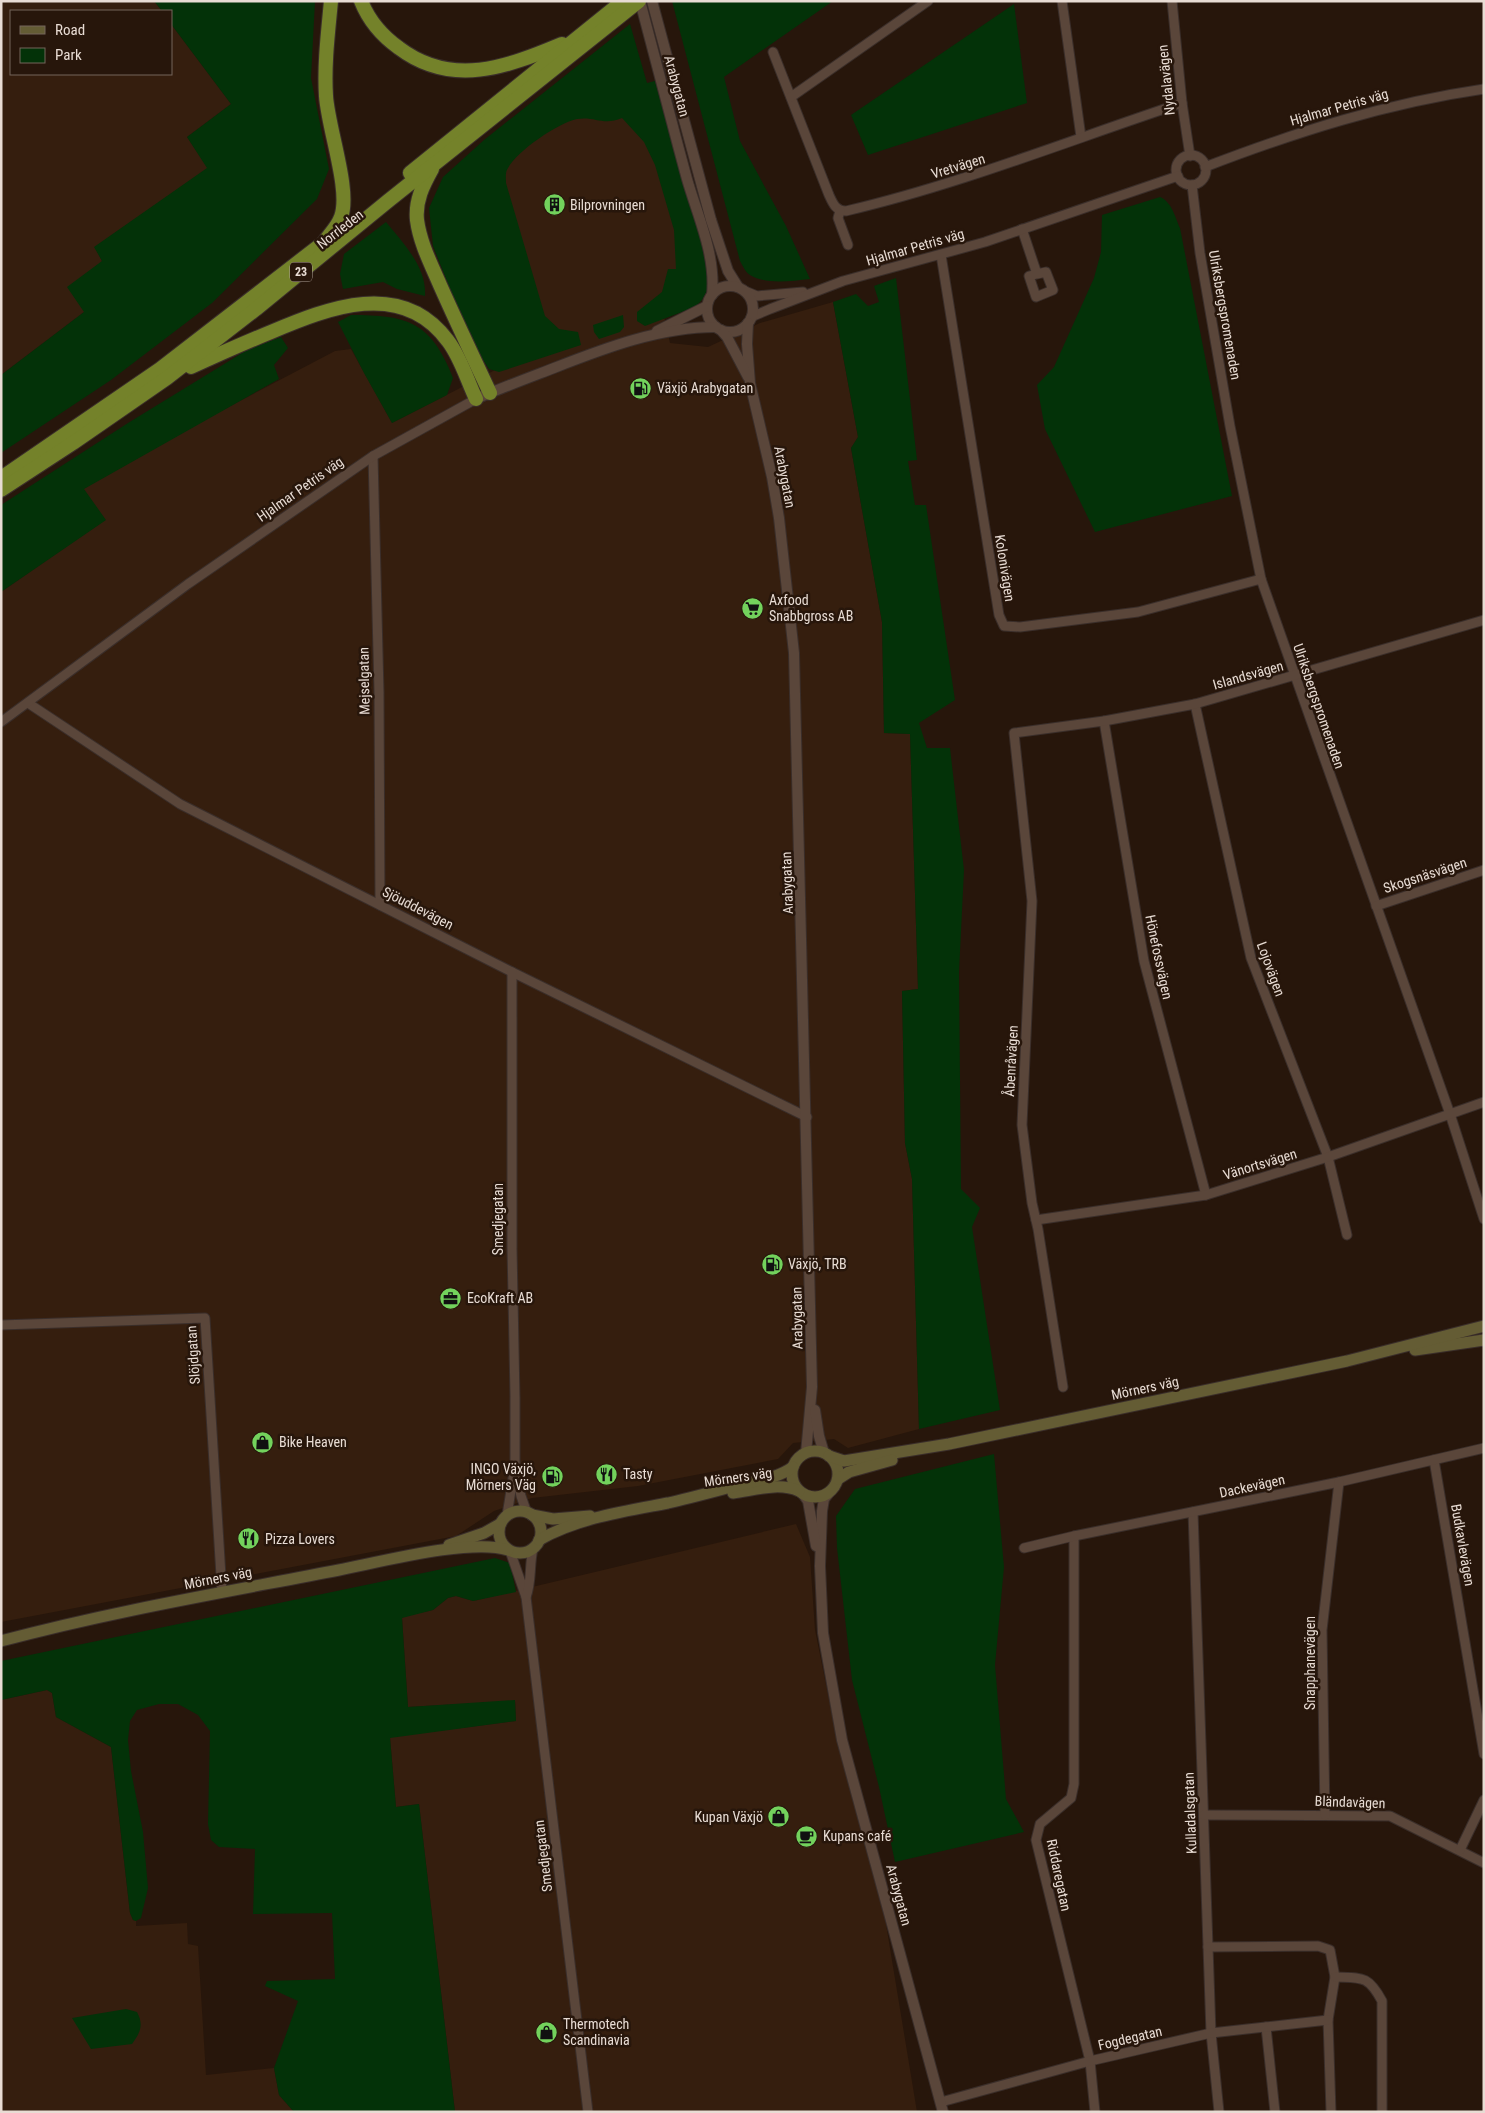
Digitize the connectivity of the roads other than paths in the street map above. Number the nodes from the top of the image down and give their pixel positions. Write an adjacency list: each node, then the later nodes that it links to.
1 (331, 1): 22 (highway)
2 (361, 1): 9 (highway)
3 (640, 1): 8 (highway, 23); 28 (street, Arabygatan)
4 (652, 1): 26 (street, Arabygatan)
5 (928, 1): 12 (street)
6 (1062, 1): 14 (street)
7 (1172, 1): 13 (street, Nydalavägen)
8 (622, 6): 9 (highway, Norrleden / 23); 16 (highway, Norrleden / 23)
9 (577, 38): 22 (highway, Norrleden / 23)
10 (773, 52): 12 (street)
11 (1484, 89): 17 (street, Hjalmar Petris väg)
12 (791, 97): 20 (street)
13 (1182, 103): 14 (street, Vretvägen); 15 (street, Nydalavägen)
14 (1081, 136): 20 (street, Vretvägen)
15 (1190, 156): 17 (street); 18 (street)
16 (434, 165): 33 (highway, Norrleden / 23); 35 (highway)
17 (1206, 167): 19 (street)
18 (1178, 176): 19 (street); 21 (street, Hjalmar Petris väg)
19 (1192, 185): 40 (street, Ulriksbergspromenaden)
20 (840, 211): 23 (street)
21 (1022, 229): 24 (street, Hjalmar Petris väg); 25 (street)
22 (324, 242): 38 (highway, Norrleden / 23)
23 (848, 245)
24 (941, 255): 27 (street, Hjalmar Petris väg); 40 (street, Kolonivägen)
25 (1037, 274)
26 (742, 289): 27 (street, Hjalmar Petris väg); 28 (street); 30 (street)
27 (816, 291): 30 (street, Hjalmar Petris väg)
28 (712, 295): 29 (street)
29 (707, 306): 31 (street); 32 (street, Hjalmar Petris väg)
30 (750, 320): 31 (street); 34 (street, Arabygatan)
31 (718, 328): 32 (street, Hjalmar Petris väg); 34 (street, Arabygatan)
32 (647, 336): 35 (street, Hjalmar Petris väg)
33 (167, 378): 36 (highway); 39 (highway, Norrleden / 23)
34 (750, 383): 54 (street, Arabygatan)
35 (490, 392): 36 (street, Hjalmar Petris väg)
36 (476, 399): 37 (street, Hjalmar Petris väg)
37 (373, 456): 43 (street, Hjalmar Petris väg); 49 (street, Mejselgatan)
38 (1, 478)
39 (1, 490)
40 (1261, 579): 42 (street, Ulriksbergspromenaden)
41 (1484, 620): 42 (street, Islandsvägen)
42 (1294, 676): 44 (street, Islandsvägen); 50 (street, Ulriksbergspromenaden)
43 (28, 703): 46 (street, Hjalmar Petris väg); 49 (street, Sjöuddevägen)
44 (1195, 704): 45 (street, Islandsvägen); 55 (street, Lojovägen)
45 (1104, 721): 47 (street, Islandsvägen); 56 (street, Hönefossvägen)
46 (1, 722)
47 (1014, 733): 58 (street, Åbenråvägen)
48 (1484, 870): 50 (street, Skogsnäsvägen)
49 (380, 905): 51 (street, Sjöuddevägen)
50 (1376, 906): 53 (street, Ulriksbergspromenaden)
51 (512, 972): 54 (street, Sjöuddevägen); 71 (street, Smedjegatan)
52 (1484, 1102): 53 (street, Vänortsvägen)
53 (1450, 1114): 55 (street, Vänortsvägen); 57 (street, Ulriksbergspromenaden)
54 (807, 1117): 64 (street, Arabygatan)
55 (1328, 1157): 56 (street, Vänortsvägen); 59 (street, Lojovägen)
56 (1206, 1195): 58 (street, Vänortsvägen)
57 (1484, 1219)
58 (1036, 1220): 65 (street, Åbenråvägen)
59 (1347, 1236)
60 (1, 1325): 88 (street, Slöjdgatan)
61 (1484, 1326): 63 (main road, Mörners väg)
62 (1484, 1340): 63 (main road, Mörners väg)
63 (1347, 1361): 66 (main road, Mörners väg)
64 (812, 1387): 68 (street, Arabygatan); 69 (street, Arabygatan)
65 (1063, 1387)
66 (949, 1444): 69 (main road, Mörners väg); 73 (main road, Mörners väg)
67 (1484, 1448): 70 (street, Dackevägen)
68 (806, 1452): 69 (main road); 72 (main road)
69 (827, 1454): 73 (main road)
70 (1434, 1460): 74 (street, Dackevägen); 91 (street, Budkavlevägen)
71 (515, 1466): 79 (street, Smedjegatan); 81 (street, Smedjegatan)
72 (793, 1467): 75 (main road); 77 (main road, Mörners väg)
73 (838, 1479): 76 (main road)
74 (1339, 1482): 78 (street, Dackevägen); 94 (street, Snapphanevägen)
75 (801, 1493): 76 (main road); 77 (main road, Mörners väg); 87 (street, Arabygatan)
76 (829, 1493): 87 (street, Arabygatan)
77 (680, 1500): 80 (main road, Mörners väg)
78 (1193, 1512): 82 (street, Dackevägen); 93 (street, Kulladalsgatan)
79 (530, 1514): 80 (main road, Mörners väg); 81 (main road); 83 (main road)
80 (611, 1514): 83 (main road, Mörners väg)
81 (504, 1519): 85 (main road); 86 (main road, Mörners väg)
82 (1074, 1536): 84 (street, Dackevägen); 102 (street, Riddaregatan)
83 (536, 1544): 85 (main road); 89 (street, Smedjegatan)
84 (1024, 1548)
85 (509, 1550): 86 (main road, Mörners väg); 89 (street, Smedjegatan)
86 (418, 1554): 88 (main road, Mörners väg)
87 (820, 1566): 103 (street, Arabygatan)
88 (222, 1592): 90 (main road, Mörners väg)
89 (526, 1596): 104 (street, Smedjegatan)
90 (1, 1640)
91 (1484, 1754)
92 (1484, 1800): 95 (street)
93 (1204, 1815): 94 (street, Bländavägen); 97 (street, Kulladalsgatan)
94 (1326, 1815): 95 (street, Bländavägen)
95 (1460, 1850): 96 (street, Bländavägen)
96 (1484, 1862)
97 (1208, 1947): 98 (street); 101 (street, Kulladalsgatan)
98 (1335, 1977): 99 (street); 109 (street)
99 (1328, 2020): 100 (street, Fogdegatan); 108 (street)
100 (1266, 2027): 101 (street, Fogdegatan); 107 (street)
101 (1211, 2033): 102 (street, Fogdegatan); 106 (street, Kulladalsgatan)
102 (1090, 2062): 103 (street, Fogdegatan); 105 (street, Riddaregatan)
103 (942, 2107)
104 (588, 2112)
105 (1095, 2112)
106 (1219, 2112)
107 (1275, 2112)
108 (1331, 2112)
109 (1382, 2112)

